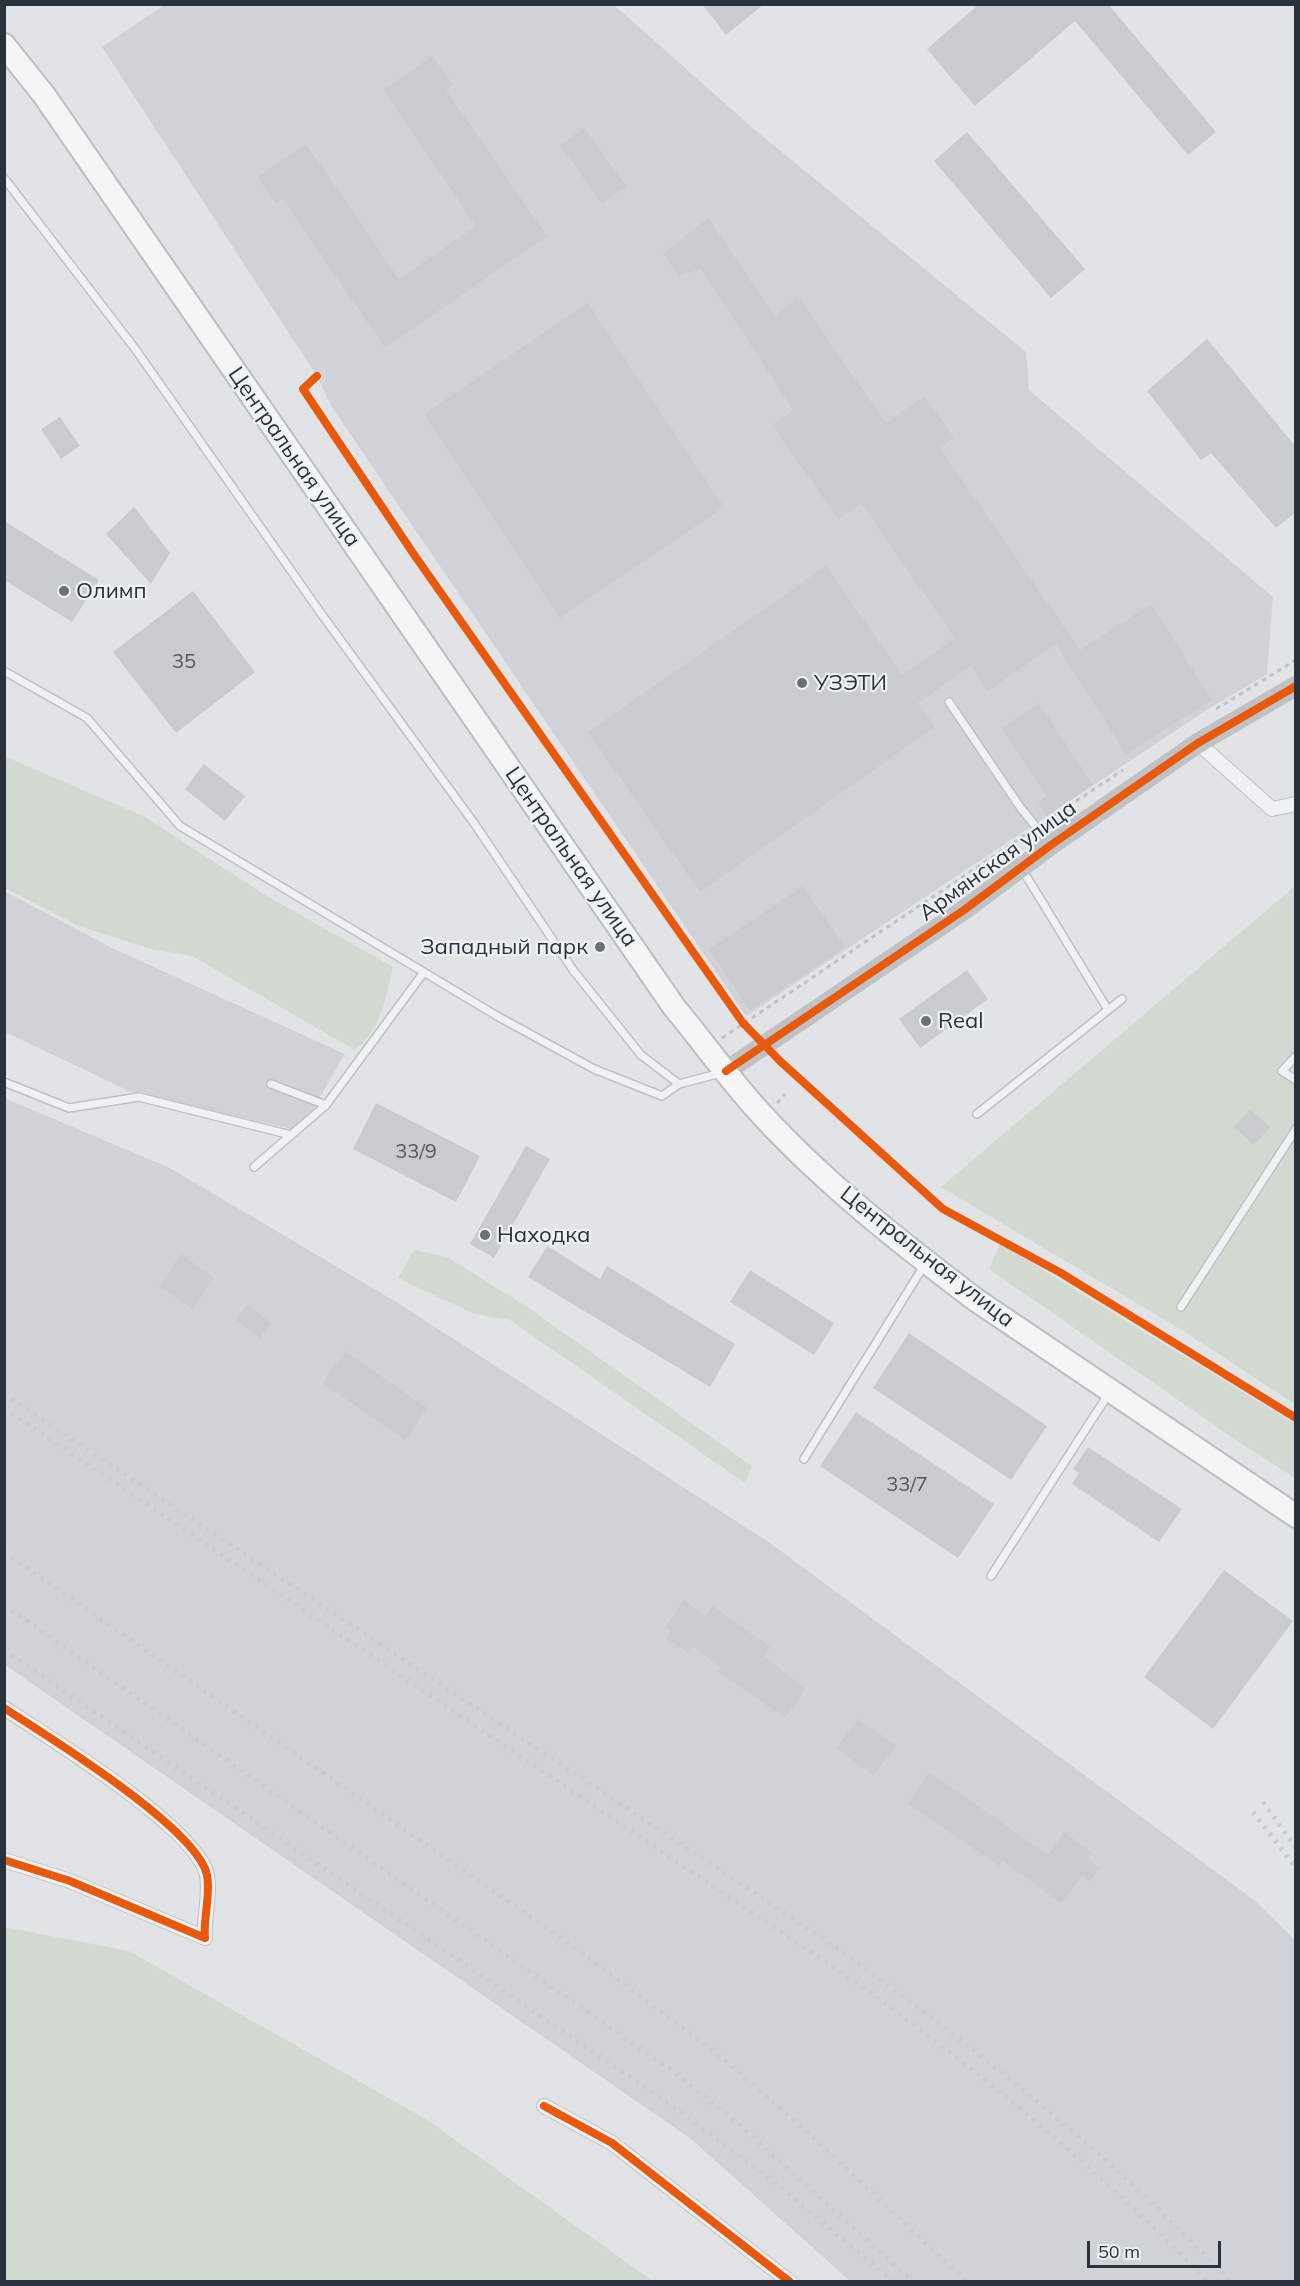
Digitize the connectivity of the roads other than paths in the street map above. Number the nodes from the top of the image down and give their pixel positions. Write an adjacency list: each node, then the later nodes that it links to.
1 (4, 45): 14 (main road, Центральная улица)
2 (4, 178): 18 (lane)
3 (4, 671): 10 (lane)
4 (1296, 686): 6 (street, Армянская улица)
5 (949, 702): 8 (lane)
6 (1198, 743): 7 (street); 8 (street, Армянская улица)
7 (1296, 804)
8 (1051, 844): 9 (street, Армянская улица)
9 (1020, 867): 12 (lane); 14 (street, Армянская улица)
10 (424, 972): 18 (lane); 19 (lane)
11 (1122, 999): 12 (lane)
12 (1108, 1010): 20 (lane)
13 (1296, 1056): 15 (lane)
14 (726, 1071): 18 (lane); 24 (main road, Центральная улица)
15 (1296, 1080)
16 (4, 1082): 22 (lane)
17 (271, 1084): 19 (lane)
18 (679, 1084)
19 (326, 1105): 22 (lane)
20 (977, 1114)
21 (1296, 1129): 25 (lane)
22 (291, 1135): 23 (lane)
23 (254, 1167)
24 (927, 1262): 26 (main road, Центральная улица); 27 (lane)
25 (1181, 1307)
26 (1110, 1390): 28 (main road, Центральная улица); 29 (lane)
27 (804, 1459)
28 (1296, 1516)
29 (991, 1576)
30 (4, 1708): 31 (street)
31 (4, 1860)
32 (544, 2106): 33 (street)
33 (790, 2282)

